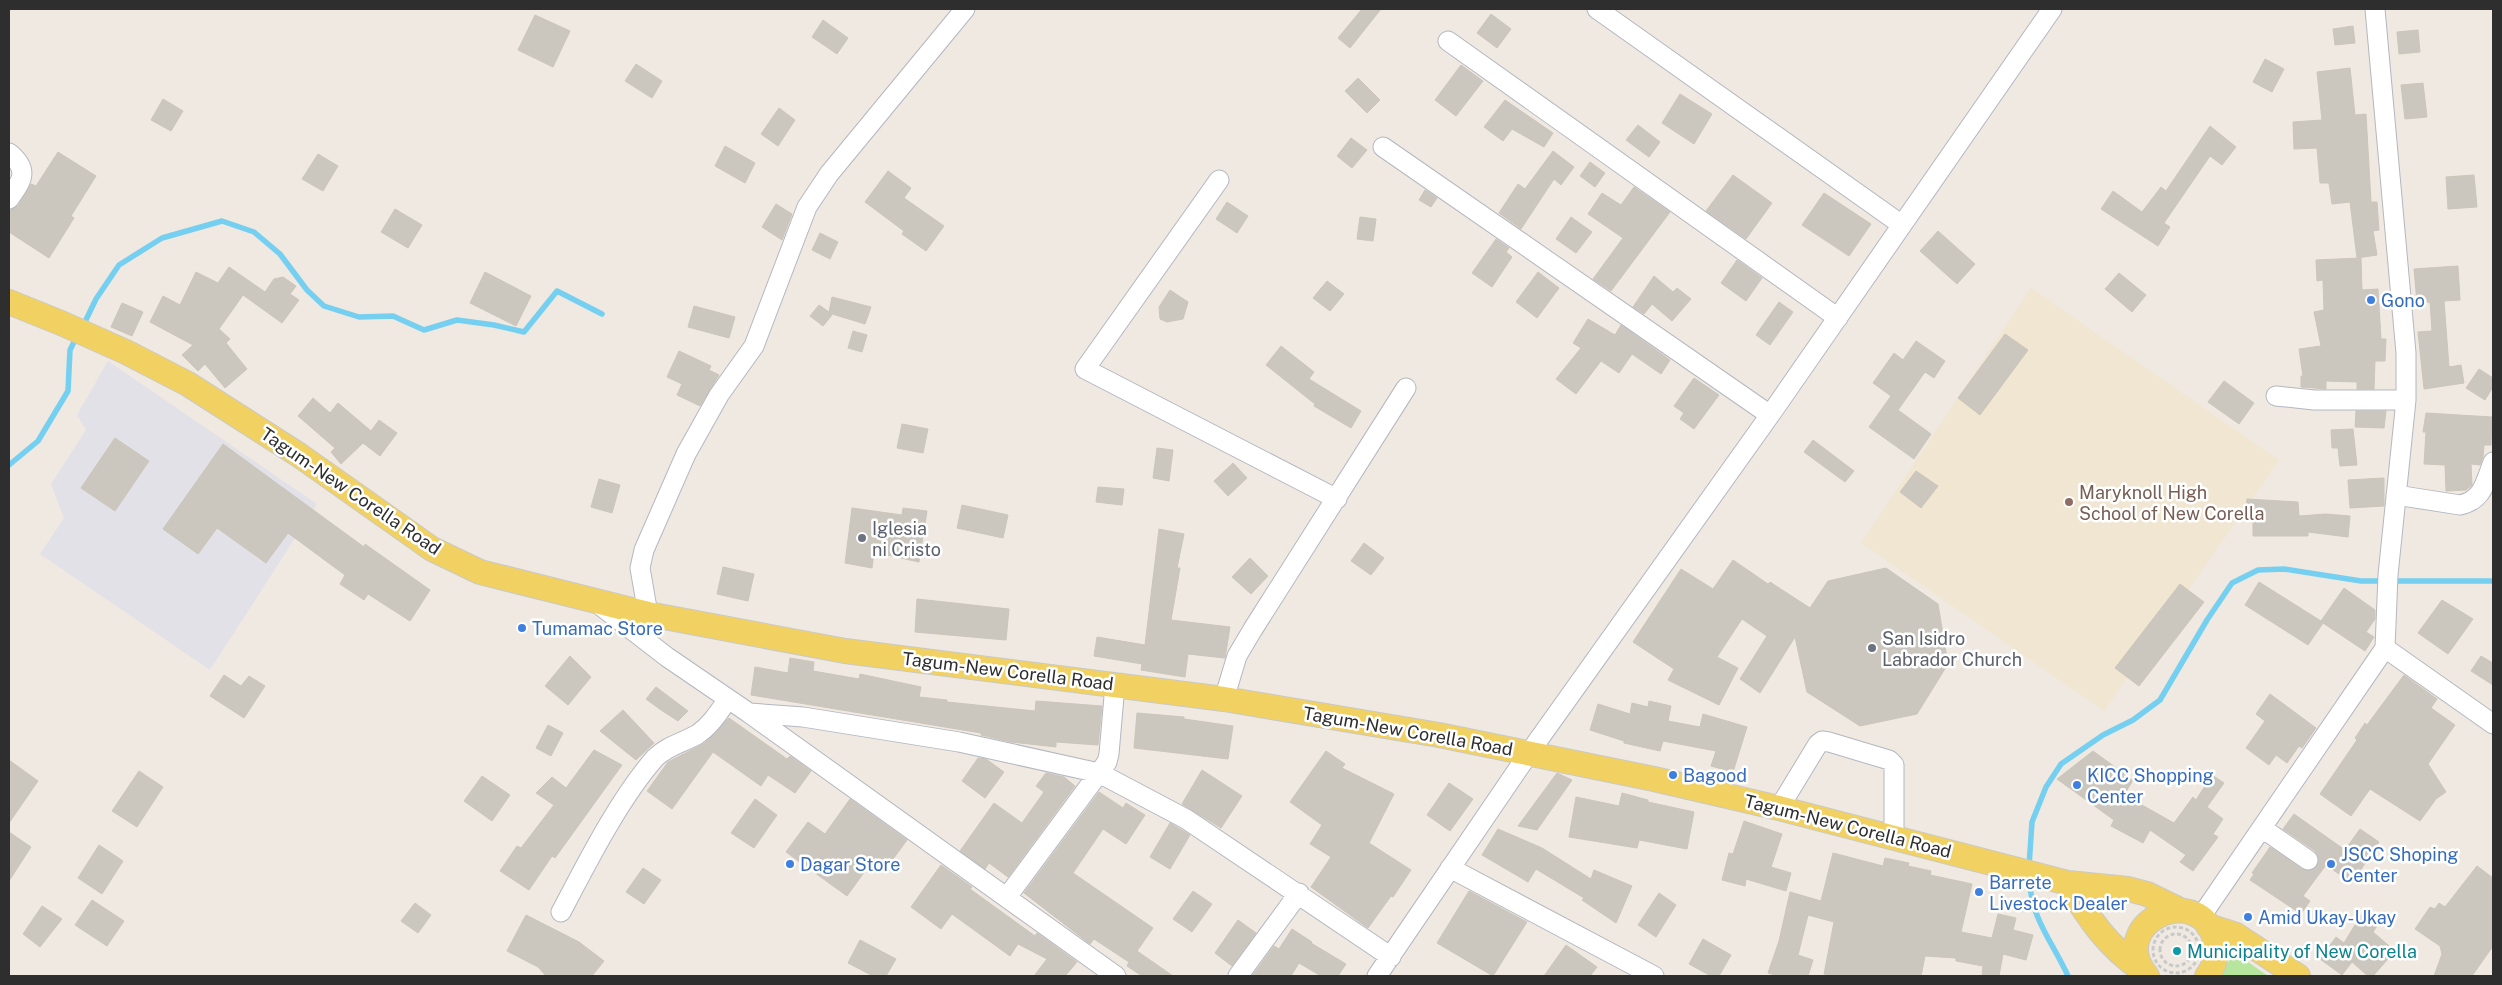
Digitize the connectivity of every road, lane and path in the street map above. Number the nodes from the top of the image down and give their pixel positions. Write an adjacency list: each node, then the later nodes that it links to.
1 (965, 9): 21 (street)
2 (1597, 9): 10 (street)
3 (2052, 9): 10 (street)
4 (2375, 9): 15 (street)
5 (1448, 41): 12 (street)
6 (1383, 147): 16 (street)
7 (9, 153): 9 (street)
8 (1219, 180): 19 (street)
9 (9, 199)
10 (1902, 225): 12 (street)
11 (9, 302): 20 (main road, Tagum-New Corella Road)
12 (1838, 318): 16 (street)
13 (1406, 388): 19 (street)
14 (2276, 396): 15 (street)
15 (2406, 400): 18 (street)
16 (1770, 415): 28 (street)
17 (2493, 462): 18 (street)
18 (2396, 495): 22 (street)
19 (1337, 499): 25 (street)
20 (596, 602): 21 (main road, Tagum-New Corella Road); 24 (street)
21 (648, 614): 23 (main road, Tagum-New Corella Road)
22 (2385, 648): 27 (street); 31 (street)
23 (1115, 685): 25 (main road, Tagum-New Corella Road); 29 (street)
24 (728, 699): 26 (street); 38 (street)
25 (1224, 699): 28 (main road, Tagum-New Corella Road)
26 (749, 713): 29 (street); 37 (street)
27 (2493, 724)
28 (1529, 753): 30 (main road, Tagum-New Corella Road); 34 (street)
29 (1099, 773): 36 (street); 37 (street)
30 (1779, 808): 32 (main road, Tagum-New Corella Road); 32 (street)
31 (2262, 828): 33 (street); 39 (street)
32 (1894, 837): 35 (main road, Tagum-New Corella Road)
33 (2308, 860)
34 (1450, 868): 40 (street); 47 (street)
35 (2058, 880): 39 (main road, Tagum-New Corella Road); 42 (main road)
36 (1299, 893): 40 (street); 45 (street)
37 (1007, 897): 44 (street)
38 (561, 912)
39 (2196, 918): 42 (main road); 48 (main road); 49 (main road, Tagum-New Corella Road)
40 (1391, 957): 46 (street)
41 (2178, 967): 41 (path)
42 (2144, 973)
43 (2179, 974): 43 (path)
44 (1116, 976)
45 (1238, 976)
46 (1377, 976)
47 (1654, 976)
48 (2207, 976)
49 (2298, 976)

